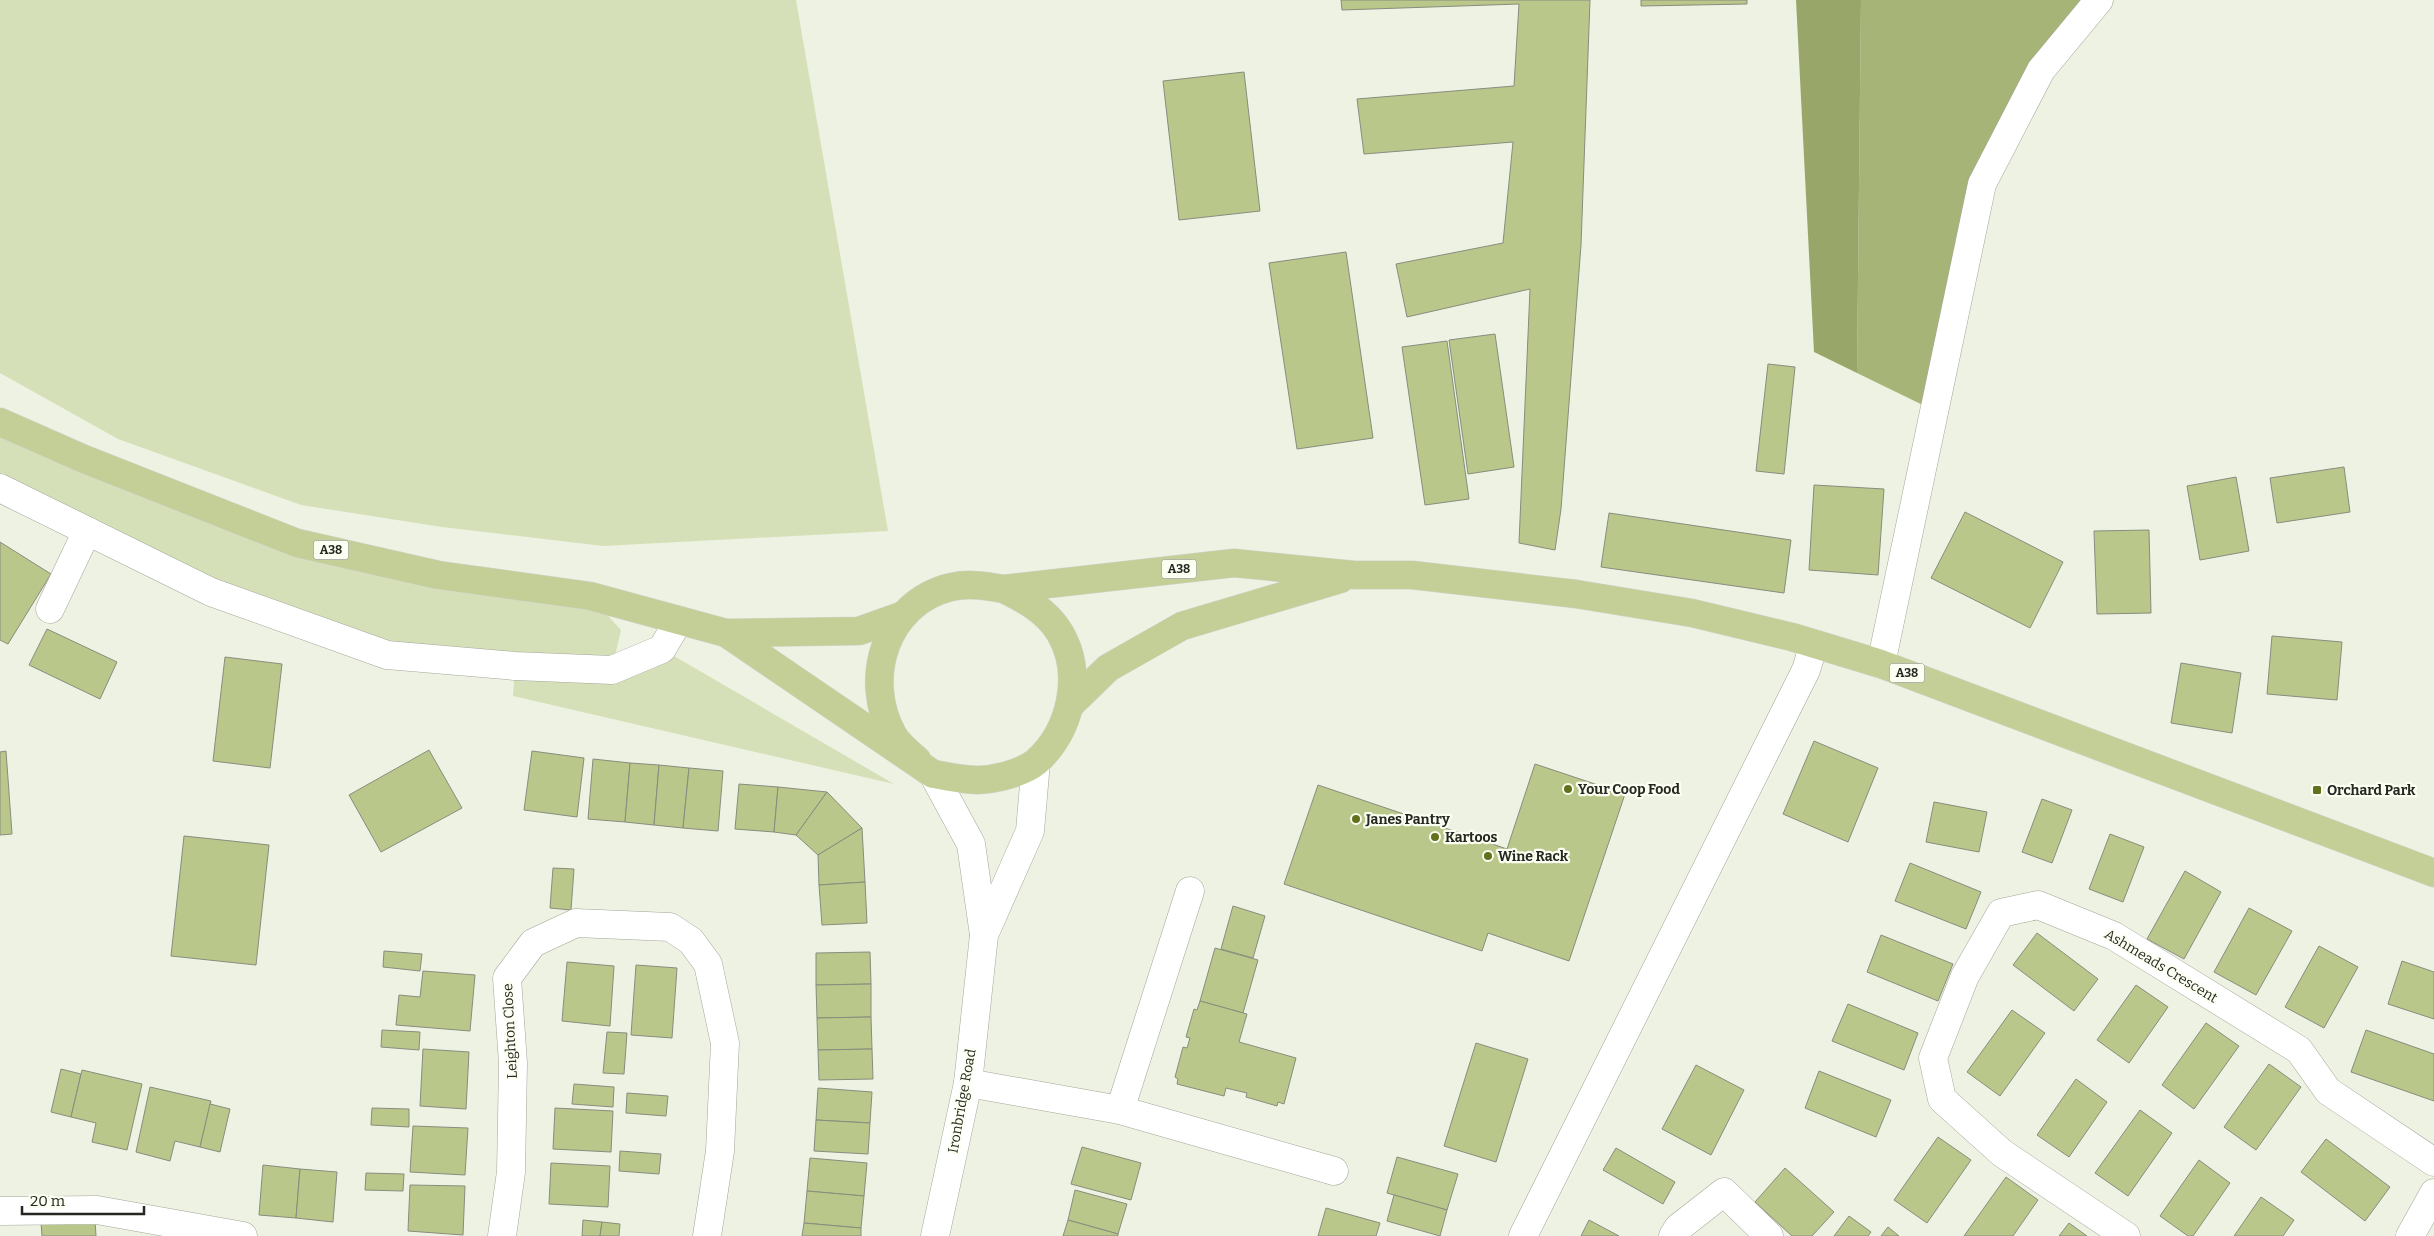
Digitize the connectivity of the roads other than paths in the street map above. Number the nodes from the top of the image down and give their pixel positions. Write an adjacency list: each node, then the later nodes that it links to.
1 (2099, 0): 12 (street)
2 (0, 422): 9 (main road, A38)
3 (0, 488): 4 (street)
4 (87, 531): 7 (street); 9 (street)
5 (1354, 575): 6 (main road, A38); 11 (main road, A38); 13 (main road, A38)
6 (1004, 589): 8 (main road, A38); 13 (main road, A38)
7 (50, 609)
8 (904, 615): 10 (main road, A38); 15 (main road, A38)
9 (679, 620): 10 (main road, A38)
10 (726, 633): 15 (main road, A38)
11 (1814, 644): 12 (main road, A38); 29 (street)
12 (1881, 664): 16 (main road, A38)
13 (1071, 704): 14 (main road, A38)
14 (1036, 762): 15 (main road, A38); 18 (street, Ironbridge Road)
15 (925, 767): 18 (street, Ironbridge Road)
16 (2434, 873)
17 (1190, 891): 20 (street)
18 (984, 936): 19 (street, Ironbridge Road)
19 (968, 1083): 20 (street); 28 (street, Ironbridge Road)
20 (1120, 1110): 22 (street)
21 (2434, 1162): 32 (street, Ashmeads Crescent)
22 (1334, 1172)
23 (2434, 1193): 33 (street)
24 (0, 1211): 25 (street)
25 (243, 1236)
26 (502, 1236): 27 (street, Leighton Close)
27 (707, 1236)
28 (934, 1236)
29 (1523, 1236)
30 (1673, 1236): 31 (street)
31 (1769, 1236)
32 (2126, 1236)
33 (2410, 1236)

